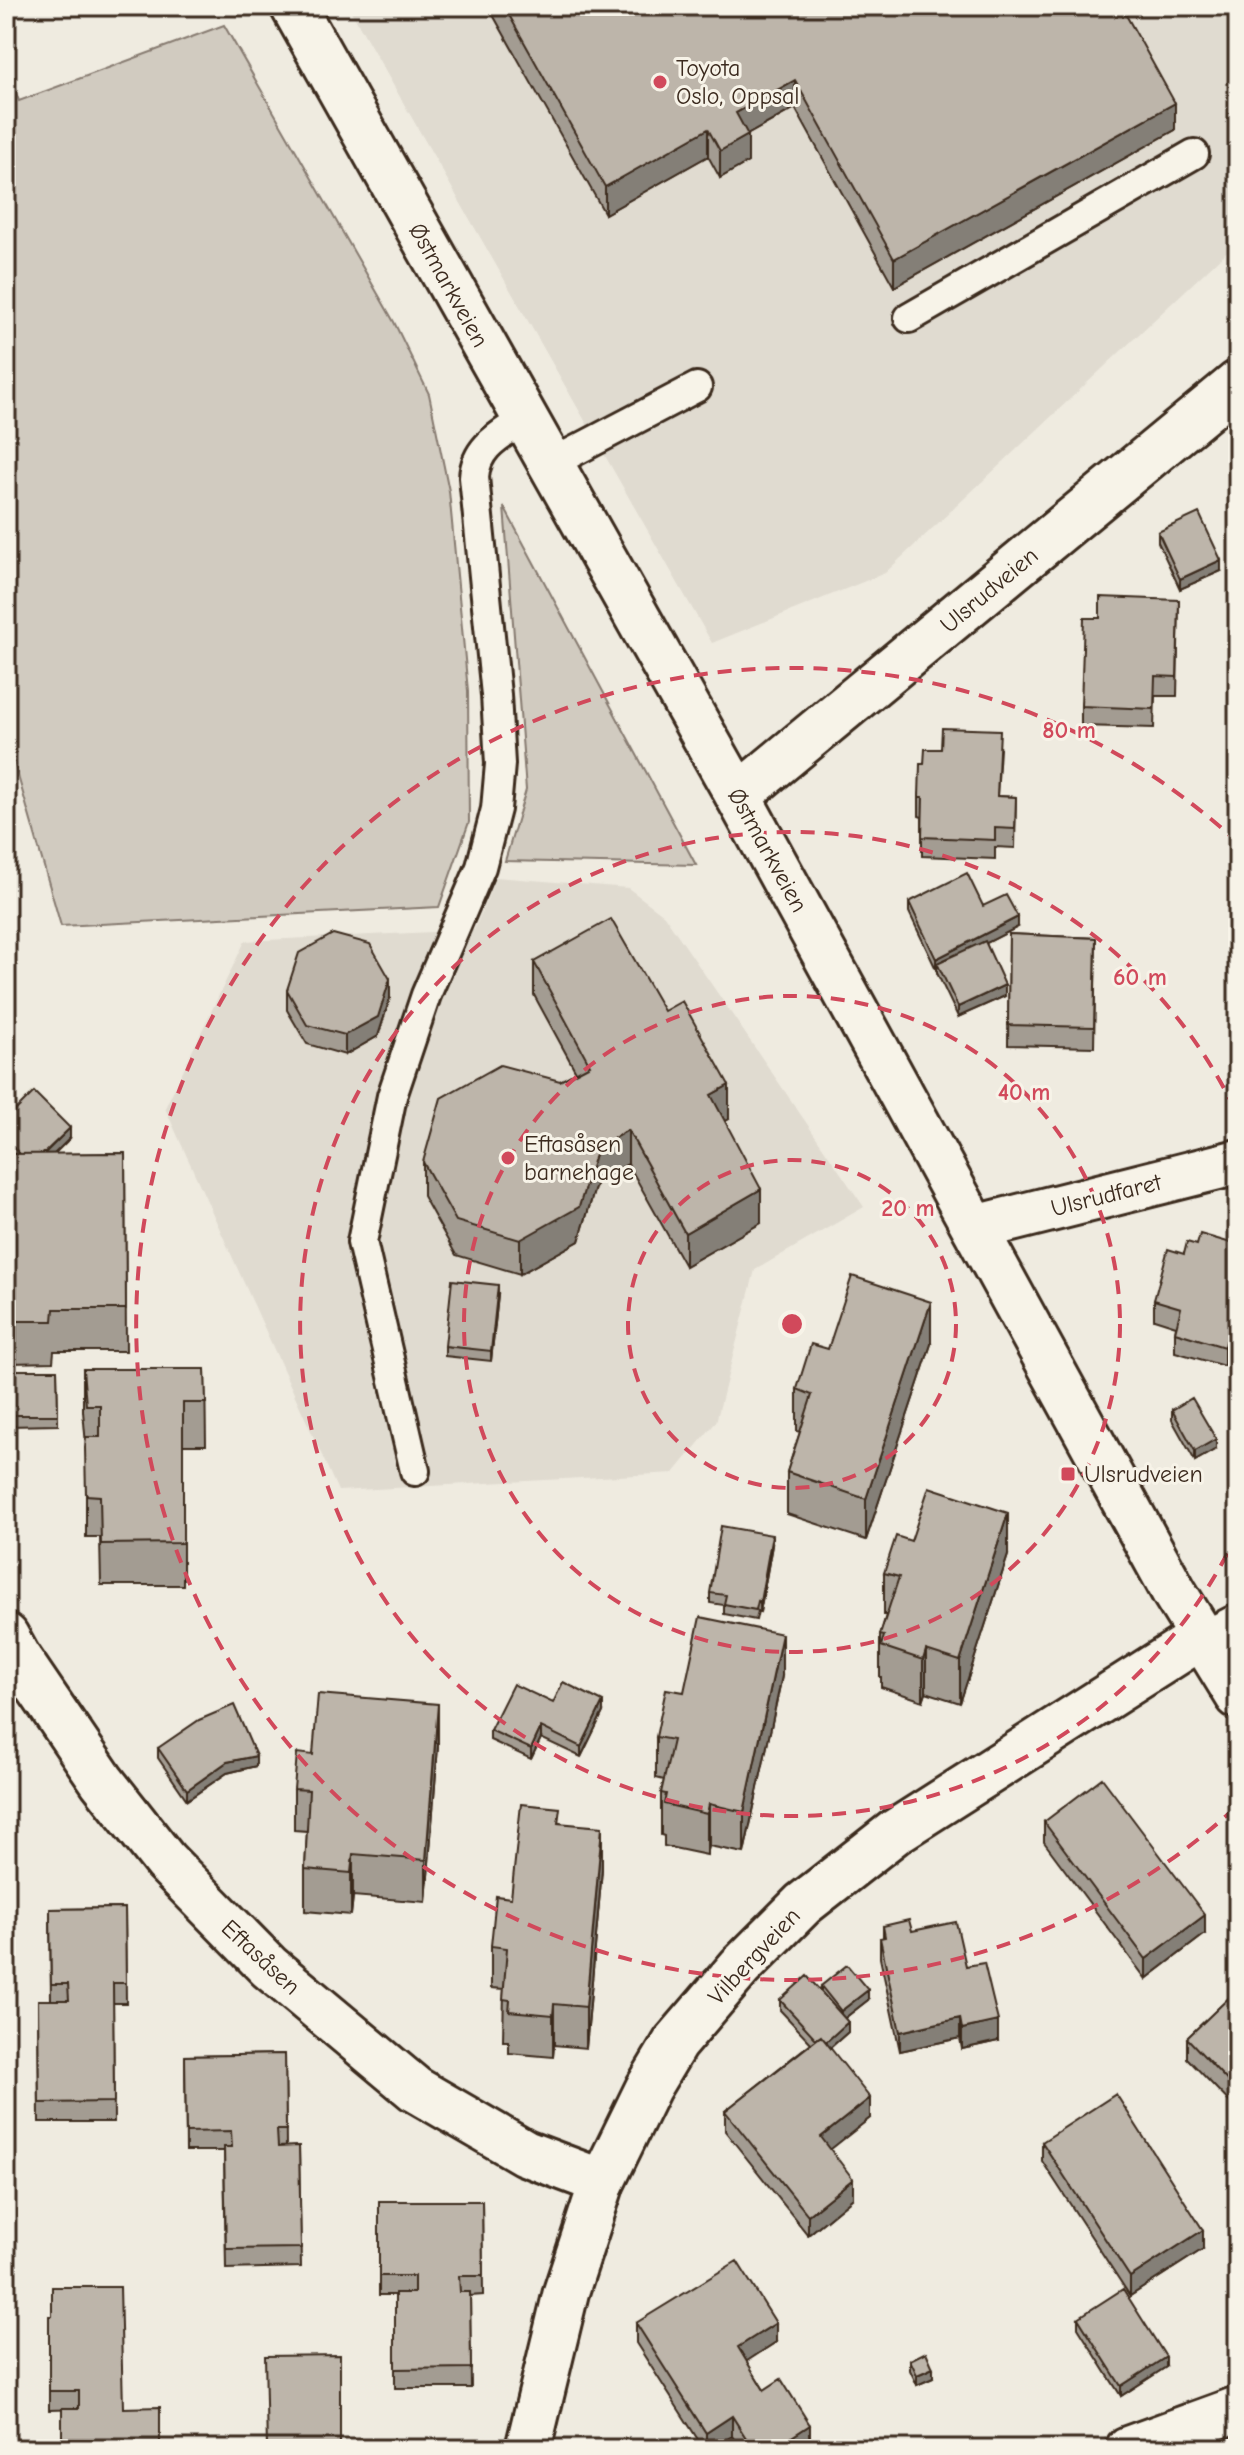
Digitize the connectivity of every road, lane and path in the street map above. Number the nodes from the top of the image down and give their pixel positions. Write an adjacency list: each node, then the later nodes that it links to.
1 (293, 6): 6 (street, Østmarkveien)
2 (1194, 154): 3 (lane)
3 (909, 318)
4 (1238, 383): 8 (street, Ulsrudveien)
5 (697, 387): 7 (lane)
6 (524, 419): 7 (street, Østmarkveien); 11 (lane)
7 (550, 464): 8 (street, Østmarkveien)
8 (738, 796): 10 (street, Østmarkveien)
9 (1238, 1162): 10 (street, Ulsrudfaret)
10 (975, 1228): 12 (street, Østmarkveien)
11 (415, 1471)
12 (1220, 1628): 14 (street, Østmarkveien); 15 (street, Vilbergveien)
13 (6, 1636): 15 (street, Eftasåsen)
14 (1238, 1696)
15 (602, 2182): 17 (street, Vilbergveien)
16 (1238, 2409): 18 (street)
17 (528, 2449)
18 (1128, 2449)

